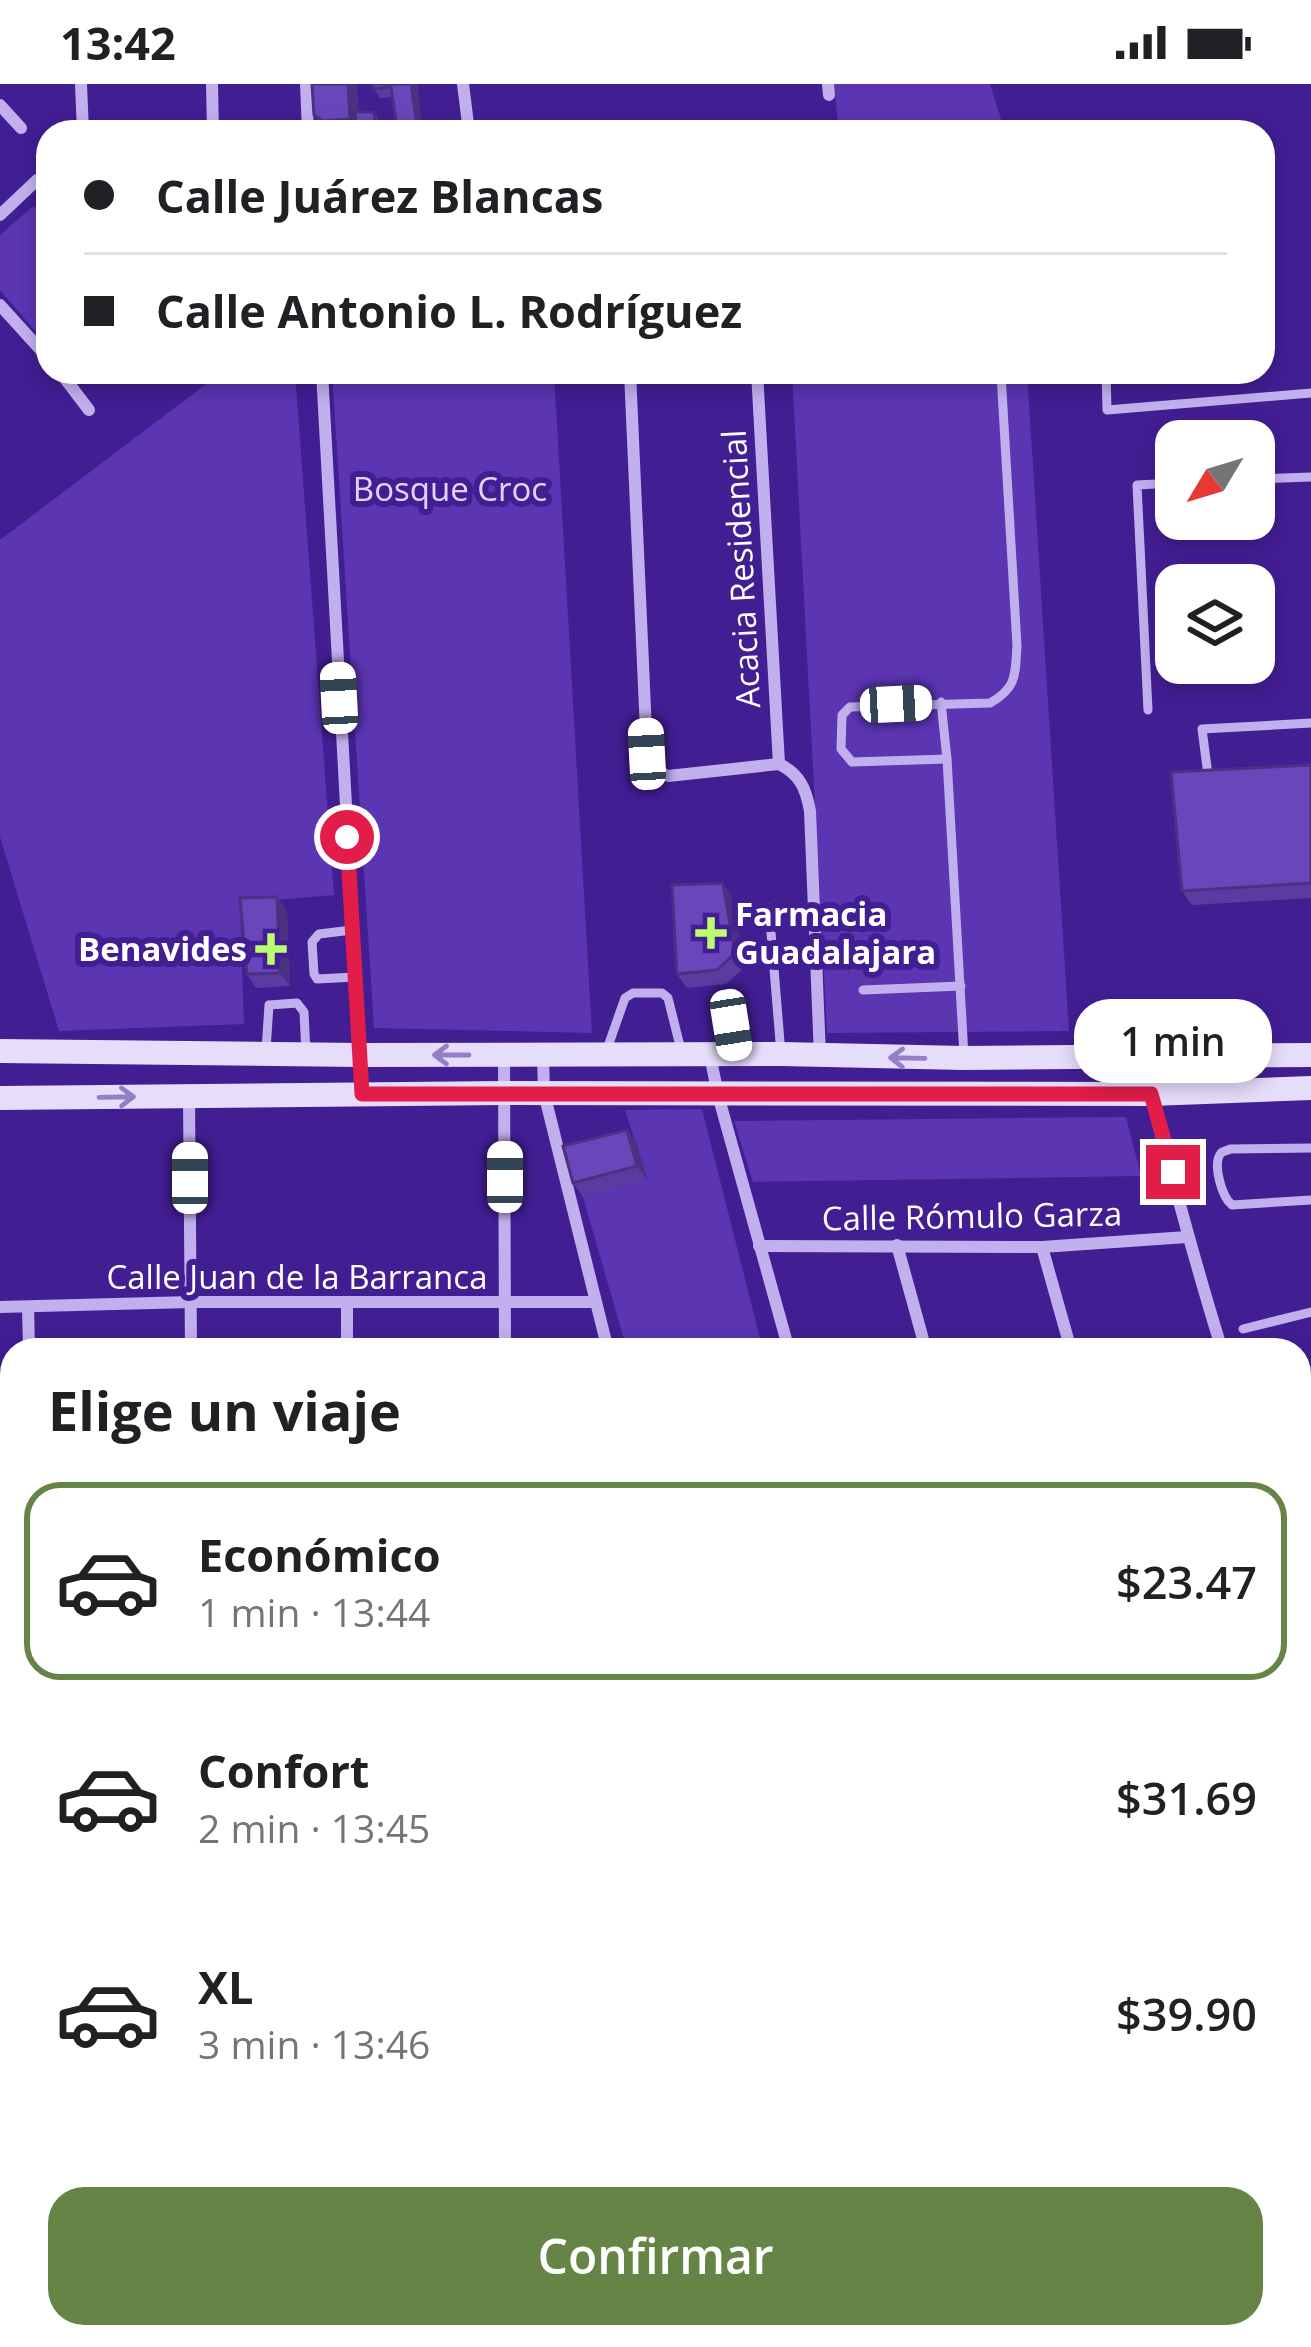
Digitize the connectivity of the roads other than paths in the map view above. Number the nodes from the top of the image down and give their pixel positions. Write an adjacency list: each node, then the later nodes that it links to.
1 (80, 84): 6 (street)
2 (212, 84): 7 (street)
3 (306, 84): 8 (street)
4 (463, 84): 9 (street)
5 (0, 105): 10 (street)
6 (82, 120)
7 (213, 120)
8 (308, 120)
9 (468, 120)
10 (21, 128)
11 (36, 181): 12 (street)
12 (0, 215)
13 (0, 305): 14 (street)
14 (36, 345)
15 (70, 384): 22 (street)
16 (323, 384): 33 (street)
17 (631, 384): 30 (street)
18 (759, 384): 30 (street, Acacia Residencial)
19 (1002, 384): 26 (lane)
20 (1106, 384): 21 (lane)
21 (1311, 393)
22 (88, 410)
23 (1311, 477): 24 (lane)
24 (1275, 478)
25 (1155, 484): 27 (lane)
26 (941, 702): 29 (lane); 29 (lane)
27 (1148, 710)
28 (1311, 723): 31 (lane)
29 (947, 759): 35 (lane)
30 (779, 764): 49 (street)
31 (1228, 774)
32 (769, 908): 42 (lane)
33 (352, 930): 34 (street); 34 (lane)
34 (355, 977): 44 (street)
35 (961, 986): 36 (lane); 51 (lane)
36 (862, 990)
37 (726, 995): 48 (lane)
38 (0, 1051): 39 (main road)
39 (266, 1054): 40 (main road); 40 (lane)
40 (306, 1054): 44 (main road)
41 (504, 1054): 44 (main road, one-way to 44); 45 (main road); 53 (street)
42 (782, 1054): 48 (main road); 49 (main road)
43 (1311, 1054): 50 (main road)
44 (359, 1055): 55 (street)
45 (543, 1055): 46 (main road); 54 (street)
46 (605, 1055): 47 (main road); 47 (lane)
47 (682, 1055): 48 (main road)
48 (723, 1055): 57 (street)
49 (820, 1056): 51 (main road, one-way to 49)
50 (1141, 1057): 51 (main road); 56 (street)
51 (964, 1058)
52 (1311, 1088): 56 (main road)
53 (505, 1093): 54 (main road); 55 (main road); 69 (street)
54 (544, 1093): 57 (main road); 68 (street)
55 (362, 1094): 58 (main road)
56 (1151, 1094): 57 (main road); 62 (street)
57 (718, 1095): 64 (street)
58 (189, 1096): 59 (main road, one-way to 58); 66 (street)
59 (0, 1098)
60 (1311, 1148): 61 (lane)
61 (1311, 1200)
62 (1187, 1237): 65 (street, Calle Rómulo Garza); 82 (street)
63 (897, 1245): 64 (street, Calle Rómulo Garza); 65 (street, Calle Rómulo Garza); 80 (street)
64 (759, 1246): 79 (street)
65 (1042, 1247): 81 (street)
66 (191, 1302): 67 (street, Calle Juan de la Barranca); 71 (street, Calle Juan de la Barranca); 75 (street)
67 (346, 1302): 69 (street, Calle Juan de la Barranca); 76 (street)
68 (595, 1302): 69 (street, Calle Juan de la Barranca); 78 (street)
69 (505, 1303): 77 (street)
70 (0, 1307): 71 (street, Calle Juan de la Barranca)
71 (28, 1307): 74 (street)
72 (1311, 1312): 73 (lane)
73 (1243, 1329)
74 (29, 1338)
75 (191, 1338)
76 (347, 1338)
77 (506, 1338)
78 (605, 1338)
79 (786, 1338)
80 (923, 1338)
81 (1068, 1338)
82 (1218, 1338)

